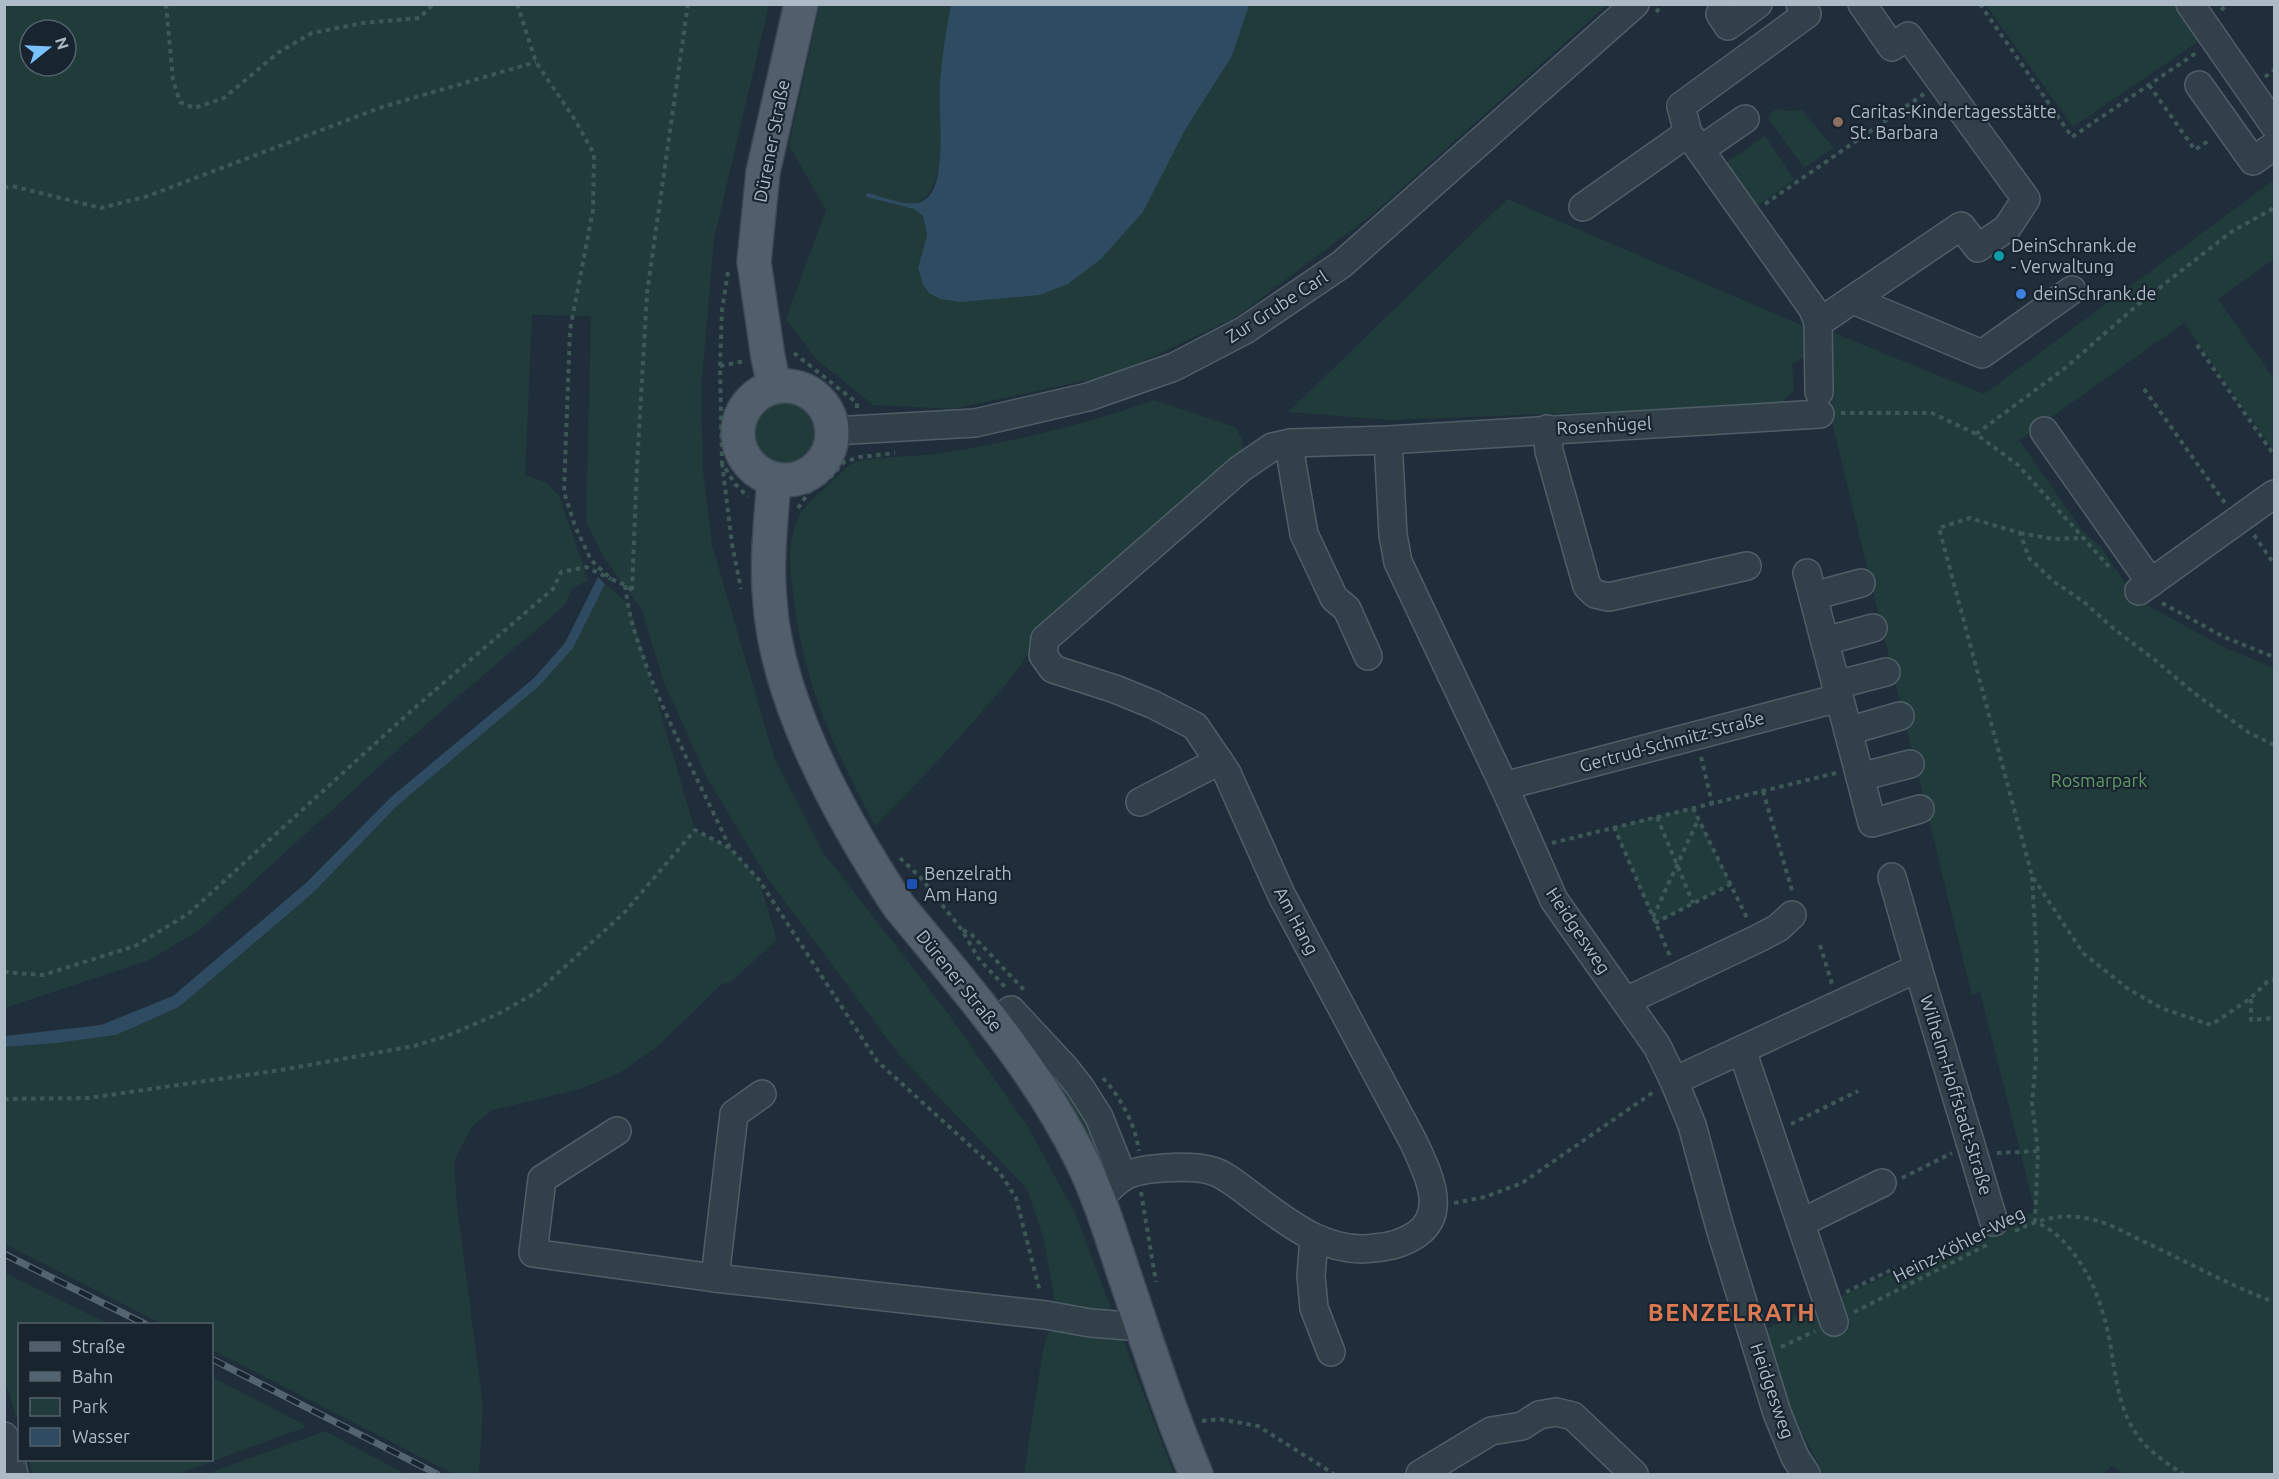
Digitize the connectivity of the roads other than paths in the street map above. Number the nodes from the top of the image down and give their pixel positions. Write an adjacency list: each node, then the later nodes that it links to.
1 (801, 4): 17 (main road, Dürener Straße)
2 (1635, 4): 19 (street, Zur Grube Carl)
3 (1758, 4): 7 (street)
4 (1862, 4): 15 (street)
5 (2190, 4): 10 (street)
6 (1809, 8): 11 (street)
7 (1720, 14)
8 (2199, 85): 12 (street)
9 (1744, 119): 11 (street)
10 (2274, 125)
11 (1694, 141): 13 (street); 16 (street)
12 (2274, 146)
13 (1583, 207)
14 (2072, 290): 15 (street)
15 (1853, 300): 16 (street)
16 (1818, 323): 18 (street, Rosenhügel)
17 (771, 372): 19 (main road); 24 (main road)
18 (1547, 429): 21 (street, Rosenhügel); 25 (street)
19 (845, 430): 24 (main road)
20 (2044, 431): 23 (street)
21 (1388, 440): 22 (street); 37 (street, Heidgesweg)
22 (1281, 445): 29 (street); 34 (street, Am Hang)
23 (2274, 494)
24 (780, 499): 44 (main road, Dürener Straße)
25 (1747, 566)
26 (1861, 582): 28 (street)
27 (1873, 628): 28 (street)
28 (1825, 641): 31 (street)
29 (1368, 656)
30 (1886, 672): 31 (street, Gertrud-Schmitz-Straße)
31 (1838, 692): 33 (street); 37 (street, Gertrud-Schmitz-Straße)
32 (1900, 716): 33 (street)
33 (1848, 731): 36 (street)
34 (1219, 761): 38 (street); 54 (street, Am Hang)
35 (1910, 764): 36 (street)
36 (1859, 772): 39 (street)
37 (1504, 786): 43 (street, Heidgesweg)
38 (1140, 802)
39 (1920, 809)
40 (1892, 877): 42 (street, Wilhelm-Hoffstadt-Straße)
41 (1792, 915): 43 (street)
42 (1918, 968): 45 (street, Wilhelm-Hoffstadt-Straße); 53 (street, Wilhelm-Hoffstadt-Straße)
43 (1626, 1001): 46 (street, Heidgesweg)
44 (993, 1023): 49 (street); 51 (main road, Dürener Straße)
45 (1742, 1050): 46 (street, Wilhelm-Hoffstadt-Straße); 52 (street)
46 (1674, 1081): 64 (street, Heidgesweg)
47 (762, 1094): 55 (street)
48 (617, 1131): 55 (street)
49 (1123, 1177): 51 (street); 54 (street)
50 (1882, 1183): 52 (street)
51 (1099, 1198): 57 (main road, Dürener Straße)
52 (1801, 1223): 56 (street)
53 (1999, 1233)
54 (1314, 1238): 58 (street)
55 (715, 1278): 57 (street)
56 (1830, 1312)
57 (1142, 1327): 61 (main road, Dürener Straße)
58 (1331, 1352)
59 (4, 1436): 60 (street)
60 (14, 1474)
61 (1196, 1474)
62 (1420, 1474): 63 (street)
63 (1634, 1474)
64 (1806, 1474)

